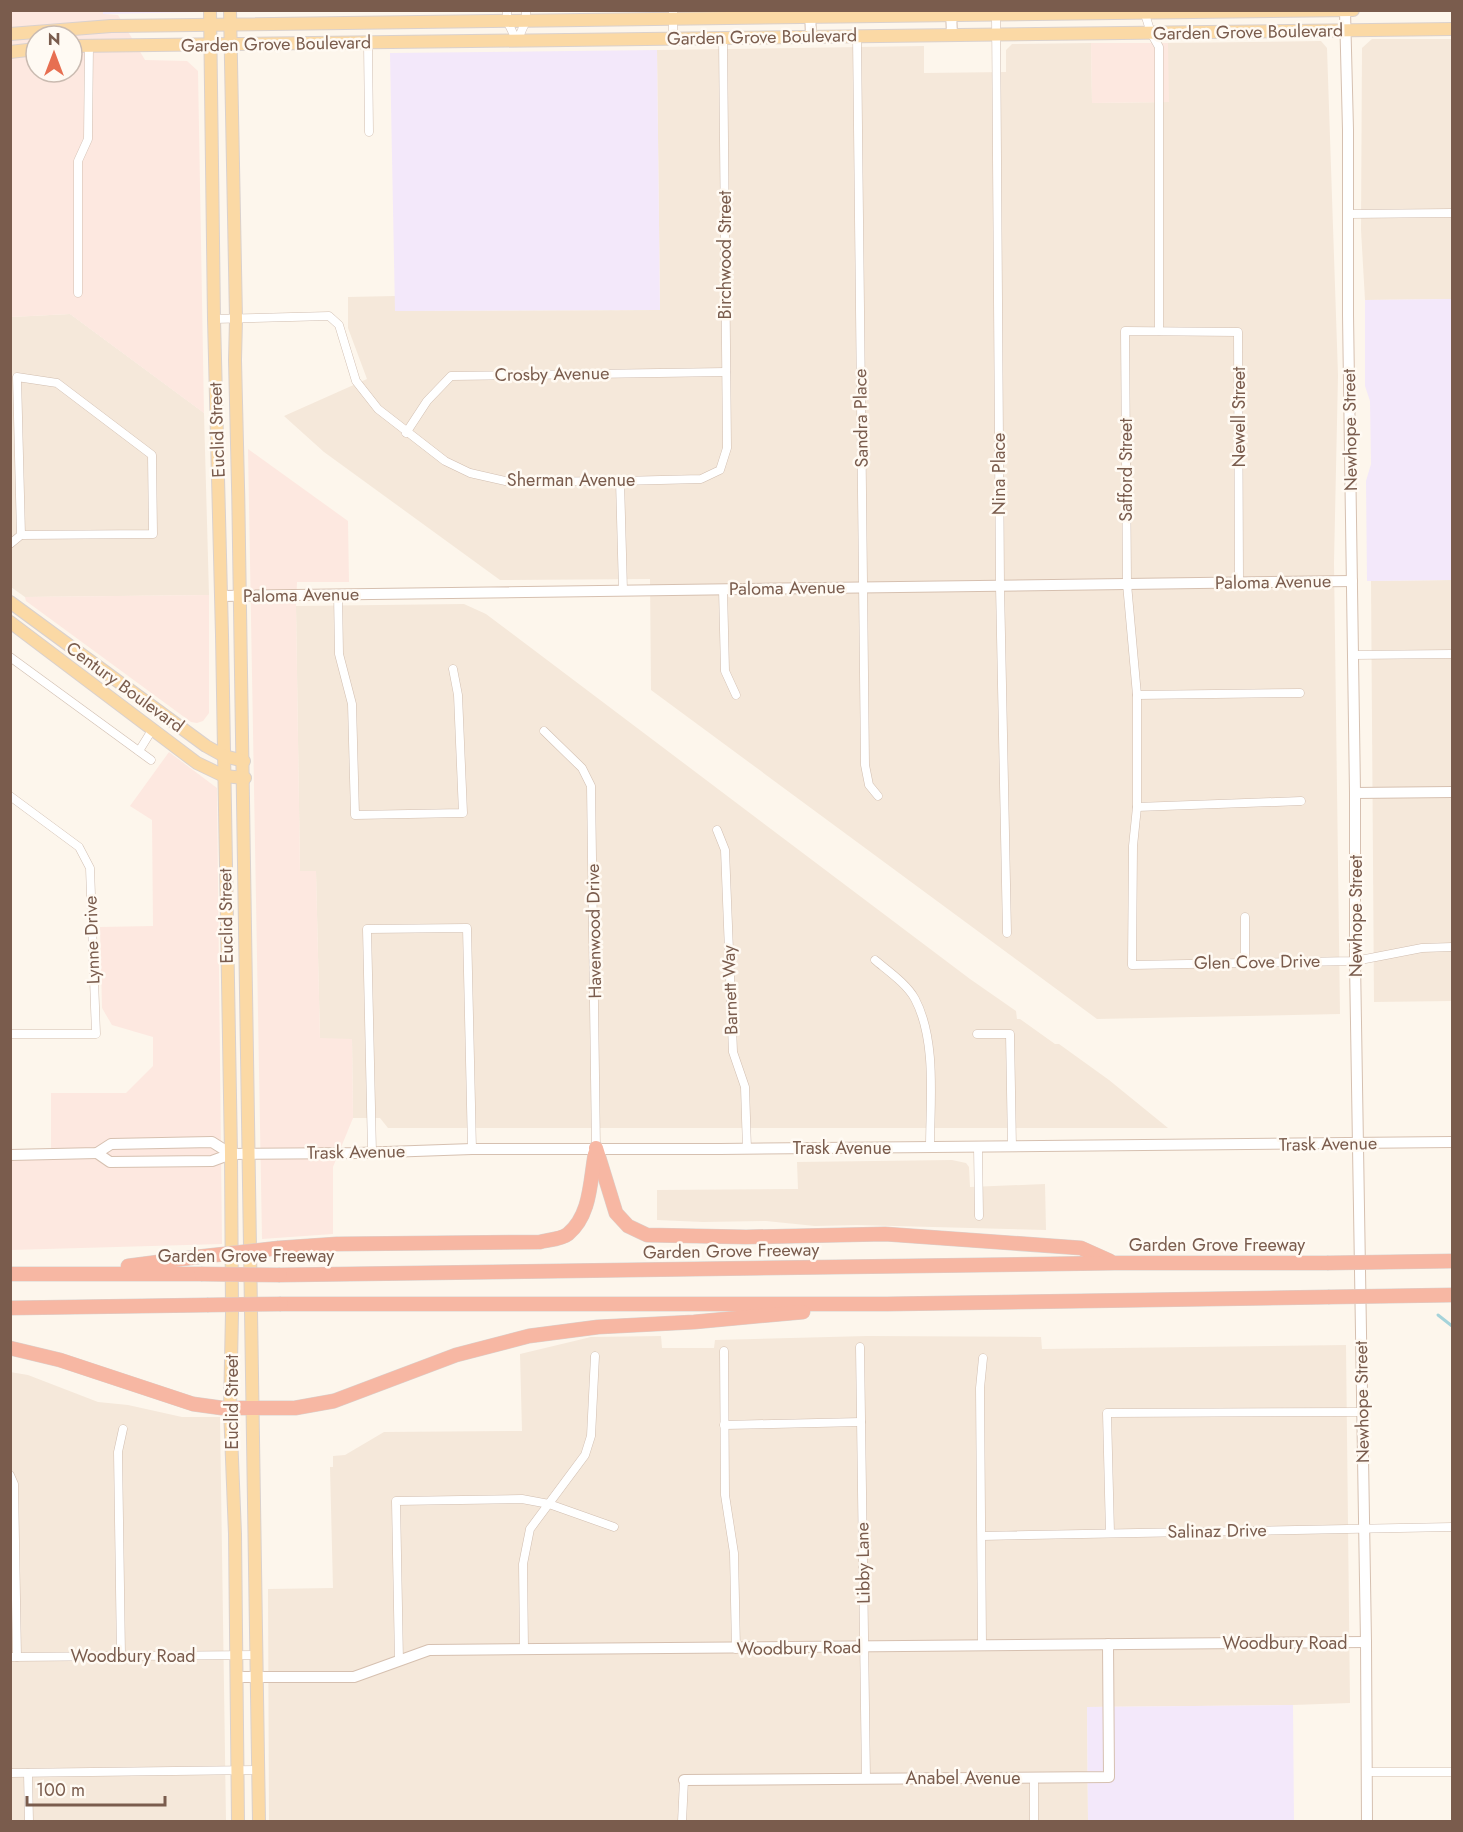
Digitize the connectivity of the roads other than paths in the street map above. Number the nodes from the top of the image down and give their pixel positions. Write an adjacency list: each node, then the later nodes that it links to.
1 (210, 10): 12 (main road, Euclid Street)
2 (230, 10): 13 (main road, Euclid Street)
3 (1353, 10): 4 (main road, Garden Grove Boulevard)
4 (1345, 11): 5 (main road, Garden Grove Boulevard); 15 (street, Newhope Street)
5 (1144, 12): 9 (main road, Garden Grove Boulevard); 17 (street)
6 (951, 13): 7 (main road, Garden Grove Boulevard); 9 (main road, Garden Grove Boulevard); 19 (street)
7 (811, 14): 8 (main road, Garden Grove Boulevard); 21 (street)
8 (673, 15): 11 (main road, Garden Grove Boulevard); 23 (street)
9 (996, 15): 20 (street, Nina Place)
10 (507, 16): 11 (main road, Garden Grove Boulevard); 13 (main road, Garden Grove Boulevard); 24 (street)
11 (526, 16): 24 (street)
12 (210, 26): 13 (main road, Garden Grove Boulevard); 16 (main road, Garden Grove Boulevard); 26 (main road, Euclid Street)
13 (231, 26): 27 (main road, Euclid Street)
14 (1452, 29): 15 (main road, Garden Grove Boulevard)
15 (1346, 30): 17 (main road, Garden Grove Boulevard); 32 (street, Newhope Street)
16 (10, 33)
17 (1151, 33): 20 (main road, Garden Grove Boulevard); 36 (street)
18 (857, 36): 19 (main road, Garden Grove Boulevard); 21 (main road, Garden Grove Boulevard); 47 (street, Sandra Place)
19 (952, 36): 20 (main road, Garden Grove Boulevard)
20 (996, 36): 46 (street, Nina Place)
21 (811, 37): 22 (main road, Garden Grove Boulevard)
22 (723, 38): 23 (main road, Garden Grove Boulevard); 37 (street, Birchwood Street)
23 (673, 39): 24 (main road, Garden Grove Boulevard)
24 (517, 41): 25 (main road, Garden Grove Boulevard)
25 (368, 43): 27 (main road, Garden Grove Boulevard); 30 (street)
26 (210, 44): 27 (main road, Garden Grove Boulevard); 29 (main road, Garden Grove Boulevard); 34 (main road, Euclid Street)
27 (231, 44): 35 (main road, Euclid Street)
28 (84, 45): 29 (main road, Garden Grove Boulevard)
29 (89, 45): 33 (street)
30 (369, 132)
31 (1452, 213): 32 (street)
32 (1349, 214): 43 (street, Newhope Street)
33 (78, 293)
34 (214, 319): 35 (street, Sherman Avenue); 52 (main road, Euclid Street)
35 (236, 319): 38 (street, Sherman Avenue); 51 (main road, Euclid Street)
36 (1159, 331): 44 (street, Newell Street); 45 (street, Safford Street)
37 (726, 372): 38 (street, Crosby Avenue); 39 (street, Birchwood Street)
38 (406, 433): 40 (street, Sherman Avenue)
39 (720, 470): 40 (street, Sherman Avenue)
40 (620, 481): 49 (street)
41 (21, 535): 41 (street); 42 (street)
42 (10, 544)
43 (1352, 581): 44 (street, Paloma Avenue); 58 (street, Newhope Street)
44 (1239, 583): 45 (street, Paloma Avenue)
45 (1127, 584): 46 (street, Paloma Avenue); 63 (street, Safford Street)
46 (1000, 586): 47 (street, Paloma Avenue); 80 (street, Nina Place)
47 (863, 587): 48 (street, Paloma Avenue); 75 (street, Sandra Place)
48 (723, 589): 49 (street, Paloma Avenue); 62 (street)
49 (623, 590): 50 (street, Paloma Avenue)
50 (338, 594): 51 (street, Paloma Avenue); 60 (street)
51 (241, 595): 52 (street, Paloma Avenue); 69 (main road, Euclid Street)
52 (221, 596): 67 (main road, Euclid Street)
53 (10, 602): 55 (main road, Century Boulevard)
54 (10, 622): 56 (main road, Century Boulevard)
55 (67, 644): 56 (main road); 67 (main road, Century Boulevard)
56 (54, 654): 64 (main road, Century Boulevard)
57 (1452, 654): 58 (street)
58 (1353, 655): 73 (street, Newhope Street)
59 (10, 657): 66 (street)
60 (453, 669)
61 (1300, 693): 63 (street)
62 (736, 694)
63 (1137, 694): 77 (street, Safford Street)
64 (152, 730): 66 (street); 70 (main road, Century Boulevard)
65 (544, 730): 94 (street, Havenwood Drive)
66 (139, 751): 68 (street)
67 (224, 756): 69 (main road, Century Boulevard); 70 (main road, Euclid Street)
68 (151, 760)
69 (244, 761): 71 (main road, Euclid Street)
70 (224, 776): 71 (main road, Century Boulevard); 98 (main road, Euclid Street)
71 (245, 778): 99 (main road, Euclid Street)
72 (1452, 792): 73 (street)
73 (1355, 793): 83 (street, Newhope Street)
74 (10, 796): 86 (street, Lynne Drive)
75 (878, 796)
76 (1301, 801): 77 (street)
77 (1137, 807): 85 (street, Safford Street)
78 (717, 830): 95 (street, Barnett Way)
79 (1245, 917): 84 (street)
80 (1007, 933)
81 (1452, 947): 83 (street, Glen Cove Drive)
82 (875, 960): 92 (street)
83 (1355, 961): 84 (street, Glen Cove Drive); 89 (street, Newhope Street)
84 (1245, 962): 85 (street, Glen Cove Drive)
85 (1132, 965)
86 (10, 1034)
87 (977, 1034): 91 (street)
88 (1452, 1142): 89 (street, Trask Avenue)
89 (1359, 1143): 91 (street, Trask Avenue); 116 (street, Newhope Street)
90 (978, 1147): 91 (street, Trask Avenue); 92 (street, Trask Avenue); 101 (street)
91 (1012, 1147)
92 (930, 1148): 95 (street, Trask Avenue)
93 (472, 1149): 94 (street, Trask Avenue); 96 (street, Trask Avenue); 96 (street)
94 (596, 1149): 95 (street, Trask Avenue); 103 (highway); 104 (highway, bridge)
95 (747, 1149)
96 (372, 1152): 99 (street, Trask Avenue)
97 (97, 1153): 98 (street, Trask Avenue); 98 (street, Trask Avenue); 100 (street, Trask Avenue)
98 (231, 1154): 99 (street, Trask Avenue); 114 (main road, Euclid Street)
99 (252, 1154): 115 (main road, Euclid Street)
100 (10, 1155)
101 (979, 1216)
102 (1452, 1261): 103 (highway, Garden Grove Freeway, bridge)
103 (1114, 1263): 104 (highway, Garden Grove Freeway, bridge)
104 (77, 1272): 105 (highway, Garden Grove Freeway)
105 (10, 1274)
106 (1452, 1295): 107 (highway, bridge)
107 (887, 1304): 108 (highway, bridge); 115 (highway)
108 (10, 1308)
109 (860, 1347): 117 (street, Libby Lane)
110 (10, 1348): 114 (highway)
111 (724, 1351): 118 (street)
112 (595, 1356): 121 (street)
113 (983, 1358): 128 (street)
114 (230, 1408): 115 (highway); 126 (main road, Euclid Street)
115 (254, 1408): 127 (main road, Euclid Street)
116 (1362, 1412): 124 (street, Newhope Street); 125 (street)
117 (861, 1422): 118 (street); 132 (street, Libby Lane)
118 (724, 1425): 133 (street)
119 (123, 1428): 137 (street)
120 (10, 1475): 138 (street)
121 (549, 1504): 122 (street); 134 (street); 139 (street)
122 (614, 1527)
123 (1452, 1527): 124 (street, Salinaz Drive)
124 (1364, 1529): 125 (street, Salinaz Drive); 129 (street, Newhope Street)
125 (1110, 1533): 128 (street, Salinaz Drive)
126 (235, 1534): 127 (main road); 135 (main road, Euclid Street)
127 (255, 1534): 136 (main road, Euclid Street)
128 (982, 1536): 131 (street)
129 (1366, 1642): 130 (street, Woodbury Road); 144 (street, Newhope Street)
130 (1108, 1644): 131 (street, Woodbury Road); 148 (street, Anabel Avenue)
131 (982, 1645): 132 (street, Woodbury Road)
132 (864, 1647): 133 (street, Woodbury Road); 149 (street, Libby Lane)
133 (736, 1648): 134 (street, Woodbury Road)
134 (524, 1649): 139 (street, Woodbury Road)
135 (236, 1654): 136 (street, Woodbury Road); 137 (street, Woodbury Road); 141 (main road, Euclid Street)
136 (256, 1654): 140 (main road, Euclid Street)
137 (121, 1656): 138 (street, Woodbury Road)
138 (14, 1657)
139 (399, 1661): 140 (street, Woodbury Road)
140 (257, 1676): 141 (street, Woodbury Road); 143 (main road, Euclid Street)
141 (236, 1677): 142 (main road, Euclid Street)
142 (238, 1770): 143 (street); 147 (street); 152 (main road, Euclid Street)
143 (258, 1770): 153 (main road, Euclid Street)
144 (1366, 1772): 145 (street); 156 (street, Newhope Street)
145 (1452, 1772)
146 (10, 1773): 147 (street)
147 (28, 1773): 151 (street)
148 (1034, 1778): 149 (street, Anabel Avenue); 155 (street)
149 (866, 1779): 150 (street, Anabel Avenue)
150 (684, 1780): 154 (street)
151 (29, 1821)
152 (238, 1821)
153 (259, 1821)
154 (682, 1821)
155 (1034, 1821)
156 (1367, 1821)

